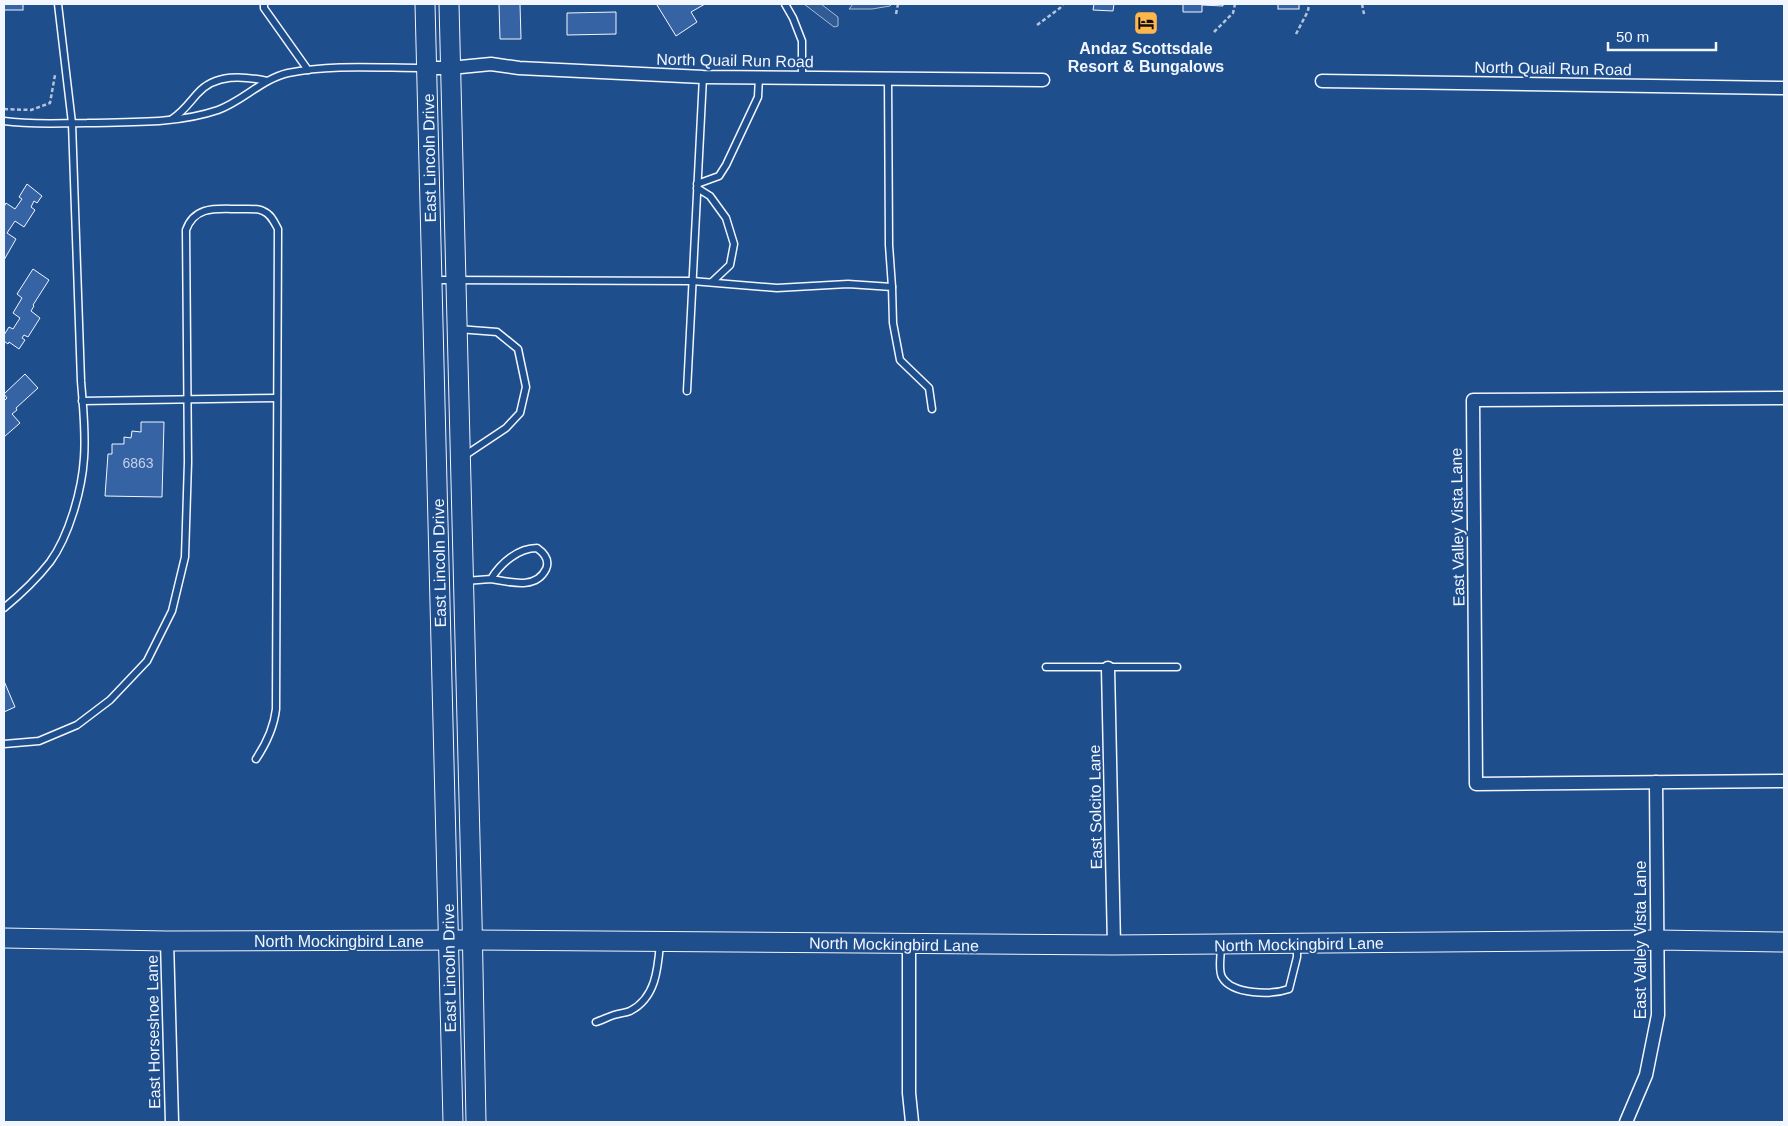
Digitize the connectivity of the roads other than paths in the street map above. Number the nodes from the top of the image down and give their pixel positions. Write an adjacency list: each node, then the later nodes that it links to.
1 (58, 4): 19 (lane)
2 (264, 4): 8 (lane)
3 (425, 4): 6 (main road, East Lincoln Drive)
4 (449, 4): 7 (main road, East Lincoln Drive)
5 (785, 4): 11 (lane)
6 (427, 68): 7 (street, North Quail Run Road); 8 (lane); 21 (main road, East Lincoln Drive)
7 (450, 68): 9 (street, North Quail Run Road); 22 (main road, East Lincoln Drive)
8 (308, 70): 14 (lane)
9 (703, 77): 10 (street, North Quail Run Road); 20 (lane)
10 (759, 77): 11 (street, North Quail Run Road); 20 (lane)
11 (802, 78): 12 (street, North Quail Run Road)
12 (888, 78): 13 (street, North Quail Run Road); 25 (lane)
13 (1043, 80)
14 (267, 81): 17 (lane); 17 (lane)
15 (1322, 81): 16 (street, North Quail Run Road)
16 (1784, 88)
17 (171, 119): 19 (lane)
18 (4, 121): 19 (lane)
19 (72, 123): 31 (lane)
20 (697, 186): 23 (lane); 24 (lane)
21 (432, 280): 22 (lane); 34 (main road, East Lincoln Drive)
22 (456, 280): 23 (lane); 26 (main road, East Lincoln Drive)
23 (692, 281): 24 (lane); 27 (lane)
24 (712, 282): 25 (lane)
25 (892, 287): 32 (lane)
26 (458, 329): 33 (main road, East Lincoln Drive); 33 (lane)
27 (687, 391)
28 (277, 398): 30 (lane); 30 (lane); 42 (lane)
29 (1784, 398): 44 (street, East Valley Vista Lane)
30 (188, 399): 31 (lane); 41 (lane)
31 (82, 401): 37 (lane)
32 (932, 409)
33 (461, 458): 35 (main road, East Lincoln Drive)
34 (439, 575): 35 (main road); 46 (main road, East Lincoln Drive)
35 (464, 579): 36 (lane); 47 (main road, East Lincoln Drive)
36 (491, 579): 36 (lane)
37 (4, 608)
38 (1046, 667): 40 (lane)
39 (1177, 667): 40 (lane)
40 (1108, 668): 55 (street, East Solcito Lane)
41 (4, 744)
42 (256, 759)
43 (1784, 781): 44 (street, East Valley Vista Lane)
44 (1656, 782): 48 (street, East Valley Vista Lane)
45 (4, 938): 49 (main road, North Mockingbird Lane)
46 (448, 940): 47 (main road, North Mockingbird Lane); 49 (main road, North Mockingbird Lane); 58 (main road, East Lincoln Drive)
47 (472, 940): 50 (main road, North Mockingbird Lane); 59 (main road, East Lincoln Drive)
48 (1658, 940): 51 (main road, North Mockingbird Lane); 54 (main road, North Mockingbird Lane); 61 (street, East Valley Vista Lane)
49 (167, 941): 57 (street, East Horseshoe Lane)
50 (660, 942): 52 (main road, North Mockingbird Lane); 56 (lane)
51 (1784, 942)
52 (909, 944): 55 (main road, North Mockingbird Lane); 60 (street)
53 (1221, 944): 54 (main road, North Mockingbird Lane); 54 (lane); 55 (main road, North Mockingbird Lane)
54 (1297, 944)
55 (1114, 945)
56 (596, 1022)
57 (172, 1122)
58 (452, 1122)
59 (476, 1122)
60 (912, 1122)
61 (1626, 1122)

